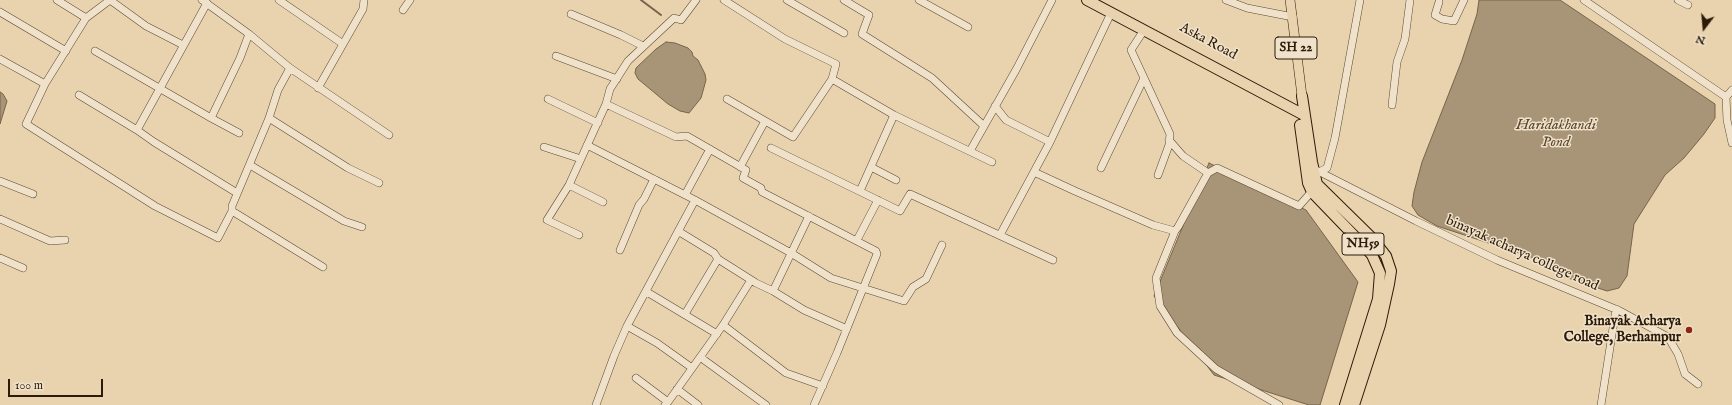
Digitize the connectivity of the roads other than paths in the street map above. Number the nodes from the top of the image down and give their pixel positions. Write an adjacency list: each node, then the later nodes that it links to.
1 (57, 0): 29 (street)
2 (110, 0): 29 (street); 35 (street)
3 (278, 0): 34 (street)
4 (364, 0): 34 (street)
5 (410, 0): 24 (street)
6 (696, 0): 36 (street)
7 (724, 0): 44 (street)
8 (787, 0): 32 (street)
9 (844, 0): 62 (street)
10 (919, 0): 30 (street)
11 (1052, 0): 55 (street)
12 (1087, 0): 26 (highway)
13 (1101, 0): 56 (highway, Aska Road)
14 (1226, 0): 28 (street)
15 (1290, 0): 28 (main road, SH 22)
16 (1360, 0): 83 (street)
17 (1410, 0): 54 (street)
18 (1464, 0): 22 (street)
19 (1584, 0): 50 (street)
20 (1678, 0): 23 (street)
21 (204, 2): 33 (street); 35 (street)
22 (1439, 2)
23 (1688, 5)
24 (404, 10)
25 (0, 12): 37 (street)
26 (1111, 13): 31 (highway); 67 (street)
27 (571, 14): 36 (street)
28 (1293, 17): 56 (main road, SH 22)
29 (86, 18): 37 (street)
30 (968, 27)
31 (1144, 30): 42 (street); 56 (highway)
32 (844, 33)
33 (248, 34): 41 (street); 58 (street)
34 (343, 44): 47 (street)
35 (183, 45): 46 (street)
36 (643, 46): 43 (street)
37 (66, 51): 45 (street)
38 (95, 51): 46 (street)
39 (556, 56): 43 (street)
40 (0, 59): 45 (street)
41 (290, 68): 47 (street); 59 (street)
42 (1144, 78): 66 (street); 79 (street)
43 (616, 79): 53 (street)
44 (832, 79): 57 (street); 60 (street)
45 (45, 84): 96 (street)
46 (160, 88): 58 (street); 63 (street)
47 (318, 88): 65 (street)
48 (1732, 90): 50 (street)
49 (79, 95): 63 (street)
50 (1726, 98): 68 (street)
51 (548, 99): 61 (street)
52 (727, 99): 60 (street)
53 (606, 104): 61 (street); 72 (street)
54 (1392, 105)
55 (995, 106): 62 (street); 67 (street)
56 (1301, 107): 83 (highway); 83 (highway, NH59)
57 (894, 115): 73 (street); 78 (street)
58 (211, 118): 64 (street)
59 (269, 118): 76 (street); 87 (street)
60 (765, 121): 77 (street)
61 (598, 123): 69 (street)
62 (984, 126): 73 (street)
63 (137, 130): 90 (street)
64 (239, 133)
65 (389, 135)
66 (1169, 140): 81 (street); 82 (street)
67 (1050, 142): 80 (street)
68 (1732, 143)
69 (587, 145): 74 (street); 84 (street)
70 (544, 147): 74 (street)
71 (771, 148): 89 (street)
72 (710, 149): 77 (street); 92 (street)
73 (970, 151): 75 (street)
74 (581, 159): 88 (street)
75 (992, 162)
76 (250, 165): 90 (street); 99 (street)
77 (740, 167): 97 (street)
78 (871, 167): 85 (street); 89 (street)
79 (1101, 168)
80 (1034, 172): 101 (street); 103 (street)
81 (1208, 173): 83 (street); 101 (street)
82 (1158, 175)
83 (1315, 178): 118 (street, binayak acharya college road); 136 (highway, NH59); 137 (highway, NH59)
84 (654, 179): 92 (street); 107 (street)
85 (896, 180)
86 (0, 181): 91 (street)
87 (378, 183)
88 (568, 185): 95 (street); 102 (street)
89 (860, 191): 94 (street)
90 (237, 193): 96 (street)
91 (33, 194)
92 (685, 195): 93 (street)
93 (695, 200): 100 (street); 108 (street)
94 (878, 200): 103 (street); 105 (street)
95 (603, 202)
96 (232, 211): 112 (street)
97 (809, 216): 105 (street); 108 (street)
98 (0, 219): 104 (street)
99 (362, 227)
100 (678, 231): 110 (street); 117 (street)
101 (1175, 231): 135 (street)
102 (579, 235)
103 (1000, 235): 111 (street)
104 (65, 240)
105 (857, 240): 115 (street)
106 (942, 245): 115 (street)
107 (620, 250)
108 (791, 253): 115 (street); 116 (street)
109 (0, 258): 113 (street)
110 (718, 259): 114 (street); 119 (street)
111 (1053, 260)
112 (323, 267)
113 (23, 268)
114 (751, 280): 116 (street); 120 (street)
115 (864, 288): 122 (street)
116 (773, 291): 122 (street)
117 (647, 292): 119 (street); 121 (street)
118 (1616, 309): 127 (street, binayak acharya college road); 138 (street)
119 (685, 314): 123 (street)
120 (723, 325): 123 (street); 128 (street)
121 (628, 326): 125 (street); 132 (street)
122 (847, 329): 128 (street)
123 (717, 334): 124 (street)
124 (700, 357): 125 (street); 134 (street)
125 (692, 368): 129 (street)
126 (636, 378): 130 (street)
127 (1698, 384)
128 (823, 386): 131 (street)
129 (677, 389): 130 (street); 133 (street)
130 (666, 403)
131 (816, 404)
132 (596, 405)
133 (698, 405)
134 (766, 405)
135 (1279, 405)
136 (1345, 405)
137 (1354, 405)
138 (1601, 405)

